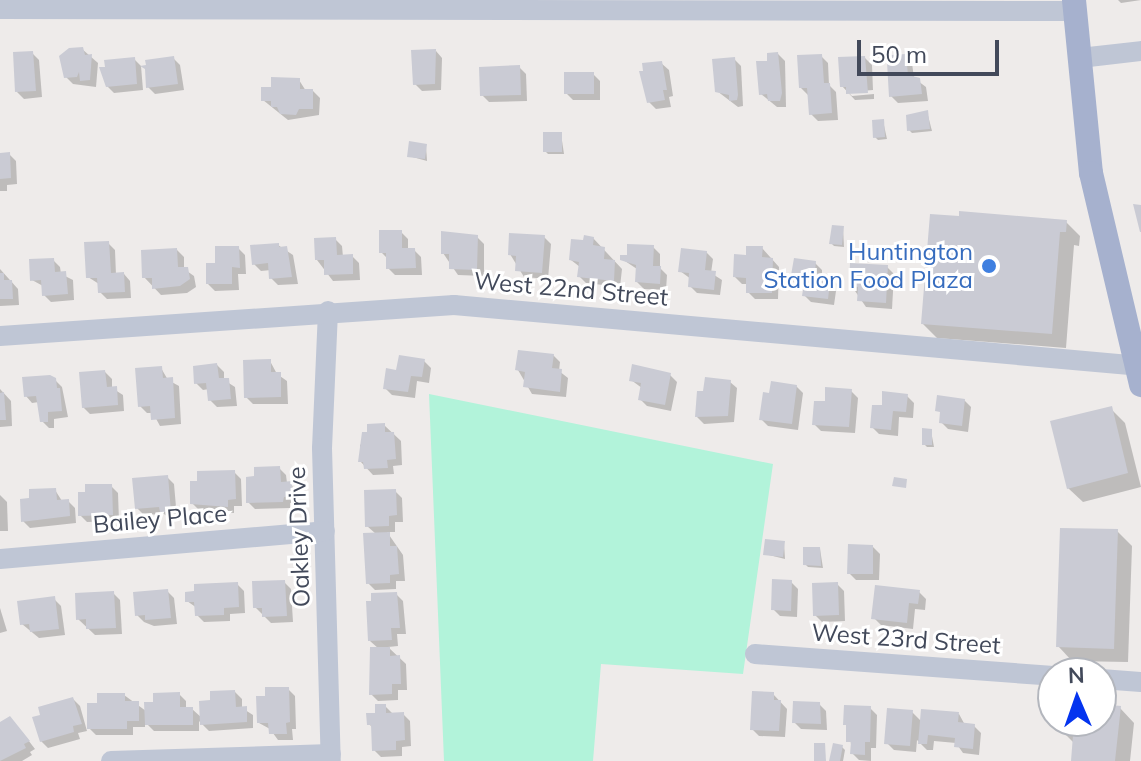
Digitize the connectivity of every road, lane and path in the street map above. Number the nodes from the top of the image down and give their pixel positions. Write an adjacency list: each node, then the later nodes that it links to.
1 (807, 6): 2 (street); 3 (street)
2 (1074, 6): 5 (main road)
3 (0, 9)
4 (1141, 51): 5 (street)
5 (1080, 58): 8 (main road)
6 (328, 311): 7 (street, West 22nd Street); 8 (street, West 22nd Street); 9 (street, Oakley Drive)
7 (0, 336)
8 (1139, 372)
9 (325, 531): 10 (street, Bailey Place); 15 (street, Oakley Drive)
10 (0, 559)
11 (755, 654): 12 (street, West 23rd Street)
12 (1037, 675)
13 (1117, 680): 14 (street)
14 (1141, 682)
15 (331, 757): 16 (street)
16 (111, 761)

